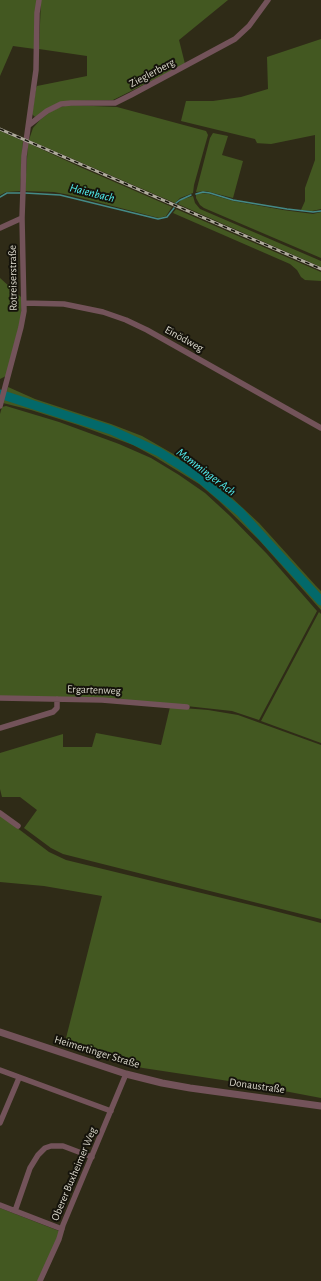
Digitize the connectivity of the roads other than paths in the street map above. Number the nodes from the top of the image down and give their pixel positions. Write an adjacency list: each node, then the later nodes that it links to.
1 (39, 0): 3 (street, Rotreiserstraße)
2 (268, 0): 3 (street, Zieglerberg)
3 (29, 125): 4 (street, Rotreiserstraße)
4 (22, 218): 5 (street); 6 (street, Rotreiserstraße)
5 (0, 228)
6 (24, 303): 7 (street, Rotreiserstraße); 8 (street, Einödweg)
7 (1, 403)
8 (321, 428)
9 (0, 698): 10 (street, Ergartenweg)
10 (57, 699): 11 (street, Ergartenweg); 12 (street)
11 (187, 707)
12 (0, 728)
13 (0, 813): 14 (street)
14 (18, 826)
15 (0, 1032): 17 (street, Heimertinger Straße)
16 (0, 1070): 18 (street)
17 (126, 1074): 19 (street, Heimertinger Straße); 21 (street, Oberer Buxheimer Weg)
18 (19, 1078): 21 (street); 22 (street)
19 (190, 1088): 20 (street, Donaustraße)
20 (321, 1106)
21 (111, 1111): 23 (street, Oberer Buxheimer Weg)
22 (0, 1123)
23 (92, 1157): 25 (street); 26 (street, Oberer Buxheimer Weg)
24 (0, 1205): 25 (street)
25 (15, 1211): 26 (street)
26 (62, 1229): 27 (street, Oberer Buxheimer Weg)
27 (40, 1281)

